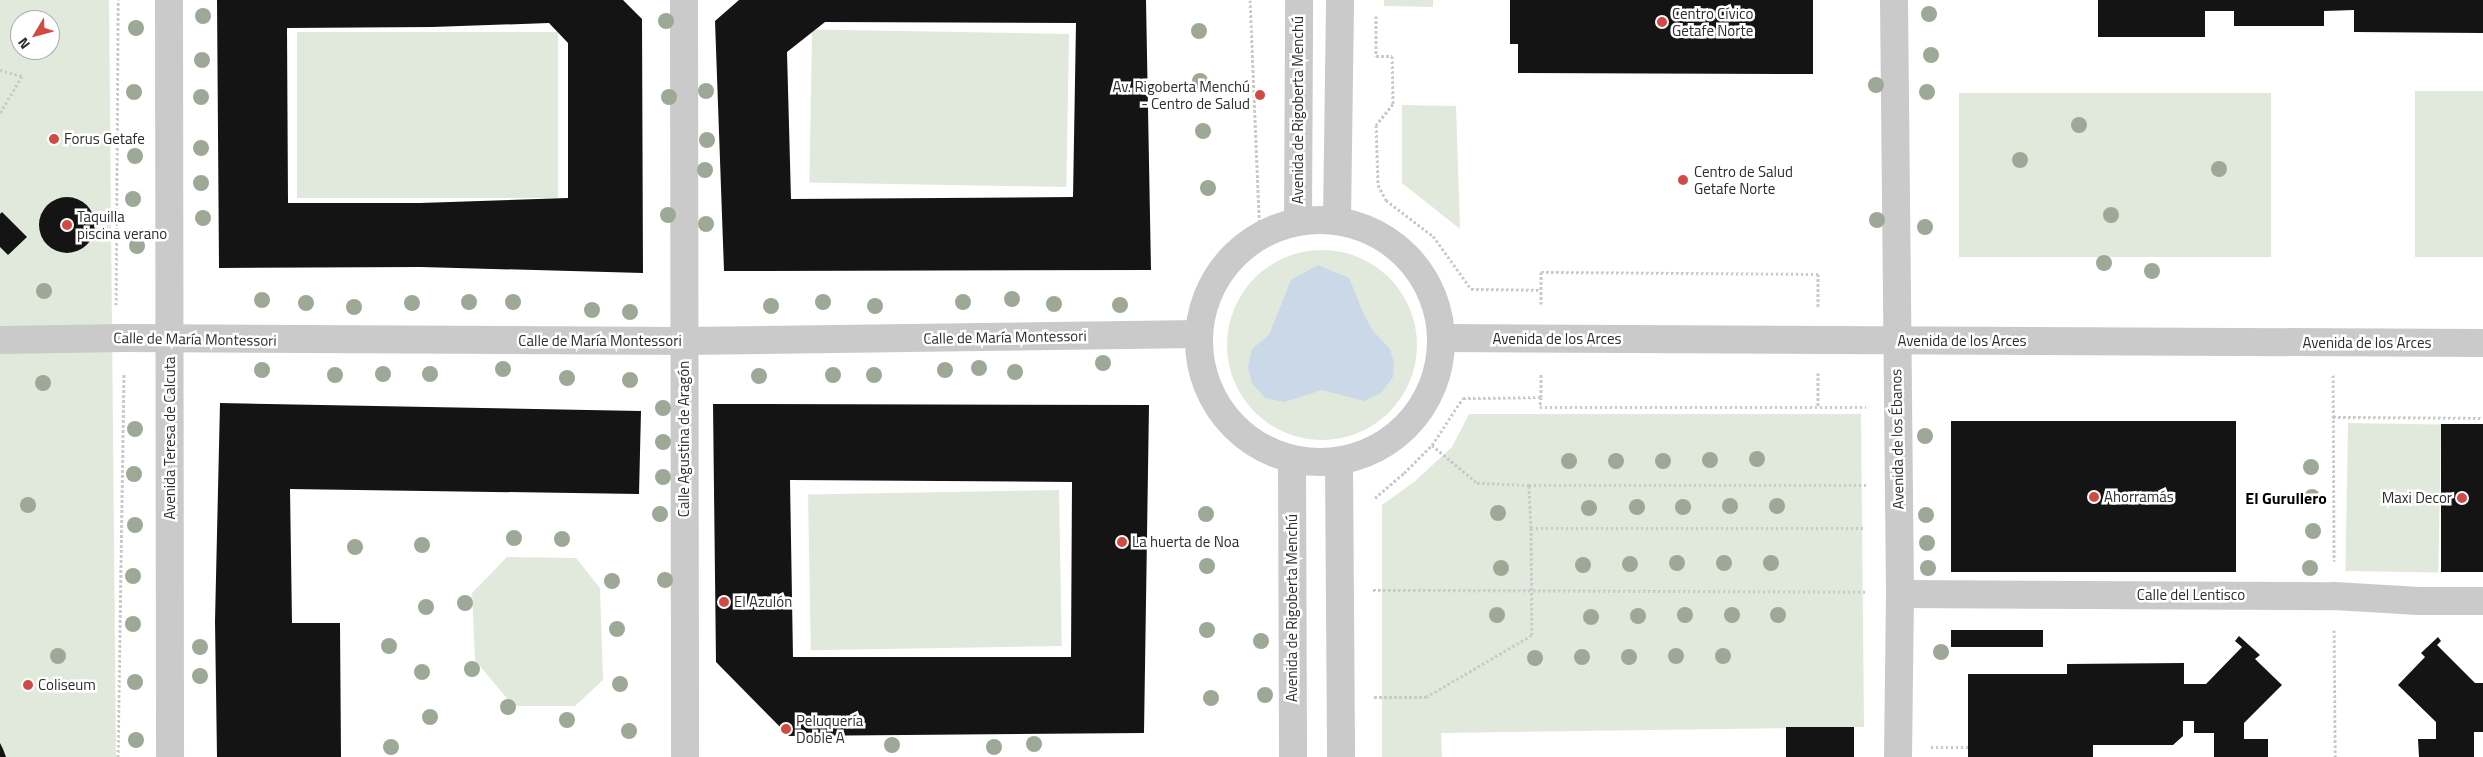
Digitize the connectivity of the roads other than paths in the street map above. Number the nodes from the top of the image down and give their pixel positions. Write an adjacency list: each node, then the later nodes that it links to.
1 (170, 0): 10 (street, Avenida Teresa de Calcuta)
2 (684, 0): 12 (street, Calle Agustina de Aragón)
3 (1298, 0): 7 (street, Avenida de Rigoberta Menchú)
4 (1340, 0): 6 (street)
5 (1894, 0): 13 (street, Avenida de los Ébanos)
6 (1337, 220): 7 (street); 9 (street)
7 (1298, 221): 8 (street)
8 (1199, 334): 12 (street, Calle de María Montessori); 15 (street)
9 (1442, 338): 13 (street, Avenida de los Arces); 16 (street)
10 (170, 339): 11 (street, Calle de María Montessori); 12 (street, Calle de María Montessori); 19 (street, Avenida Teresa de Calcuta)
11 (0, 340)
12 (685, 341): 20 (street, Calle Agustina de Aragón)
13 (1896, 341): 14 (street, Avenida de los Arces); 17 (street, Avenida de los Ébanos)
14 (2483, 344)
15 (1292, 460): 16 (street); 21 (street, Avenida de Rigoberta Menchú)
16 (1339, 462): 22 (street)
17 (1900, 594): 18 (street, Calle del Lentisco); 23 (street, Avenida de los Ébanos)
18 (2483, 601)
19 (170, 757)
20 (685, 757)
21 (1293, 757)
22 (1341, 757)
23 (1898, 757)

